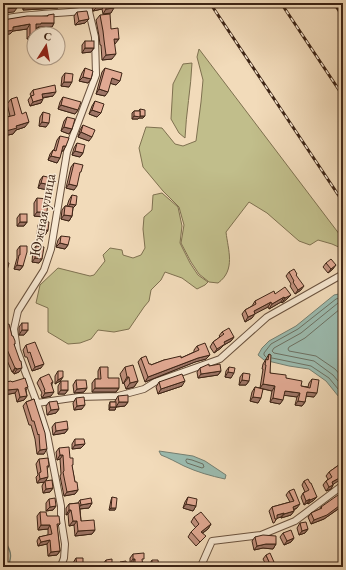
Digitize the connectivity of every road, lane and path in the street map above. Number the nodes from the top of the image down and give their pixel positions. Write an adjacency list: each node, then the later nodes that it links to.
1 (87, 3): 2 (street, Южная улица)
2 (89, 10): 3 (street); 5 (street, Южная улица)
3 (3, 19)
4 (343, 274): 5 (street)
5 (37, 403): 7 (street, Южная улица)
6 (343, 485): 8 (street)
7 (61, 567)
8 (198, 567)

